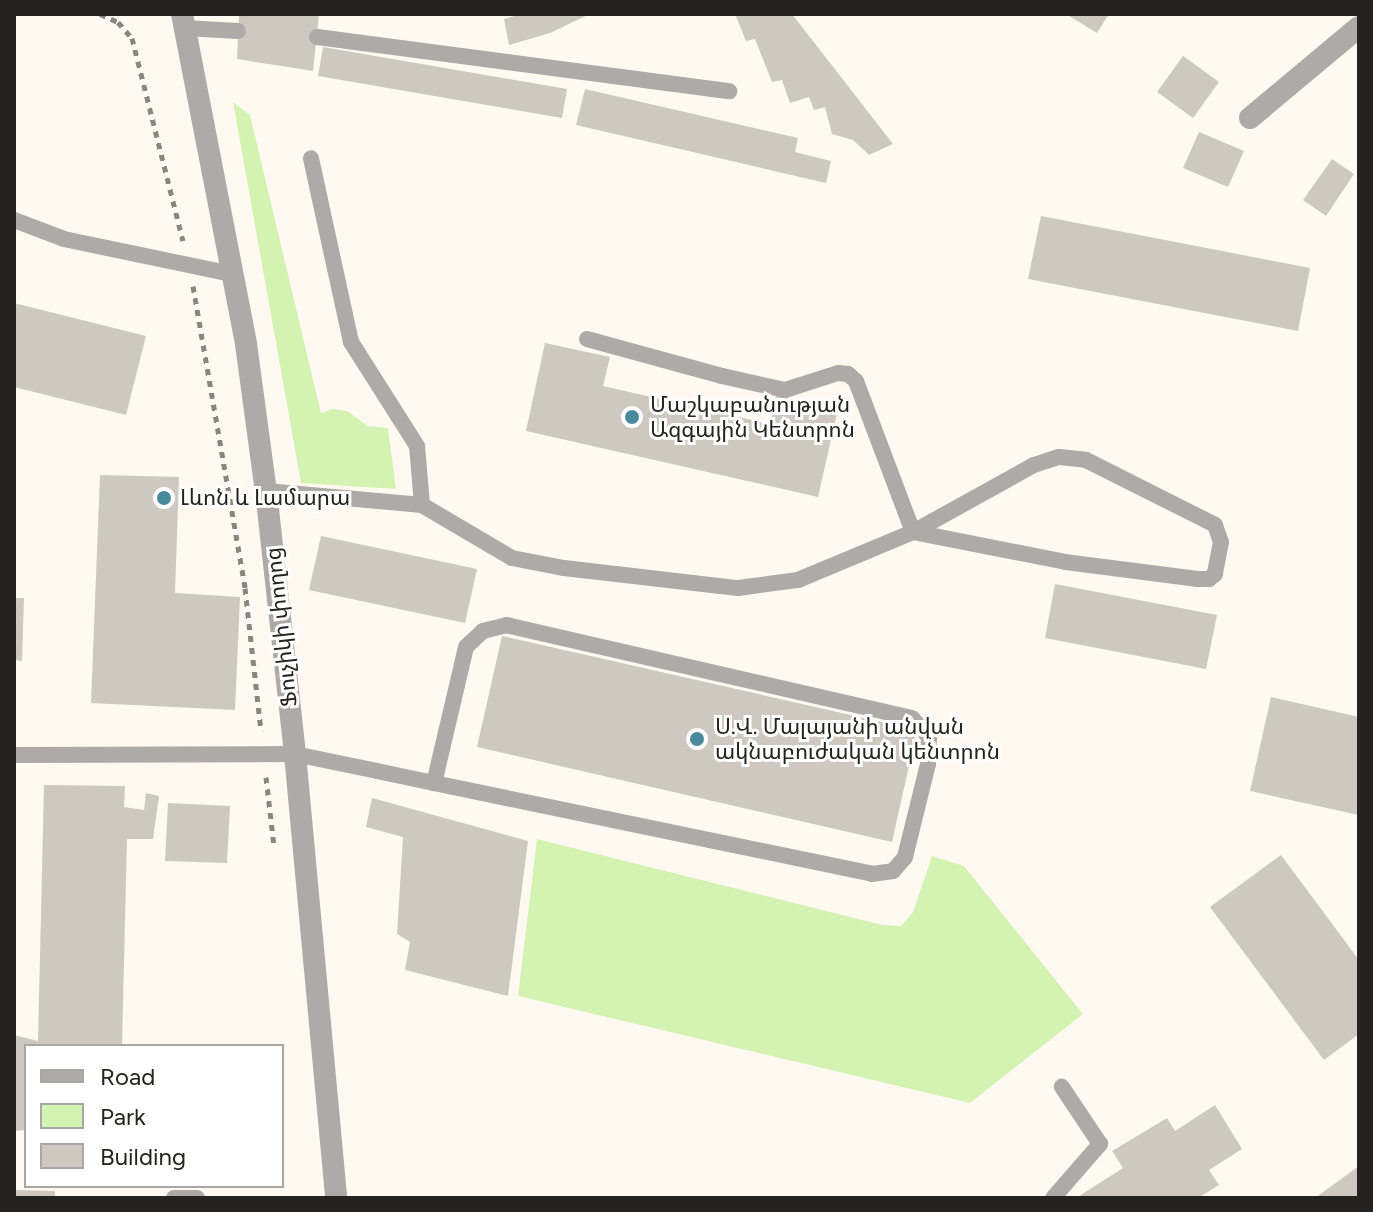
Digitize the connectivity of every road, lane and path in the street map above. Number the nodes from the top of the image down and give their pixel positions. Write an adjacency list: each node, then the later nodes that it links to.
1 (100, 14): 10 (path)
2 (183, 21): 4 (lane); 11 (street, Ֆուչիկի փողոց)
3 (1359, 27): 7 (street)
4 (238, 31)
5 (317, 37): 6 (lane)
6 (729, 91)
7 (1250, 118)
8 (311, 158): 14 (lane)
9 (14, 220): 10 (lane)
10 (189, 265): 11 (lane); 18 (path)
11 (232, 274): 13 (street, Ֆուչիկի փողոց)
12 (587, 339): 15 (lane)
13 (266, 491): 14 (lane); 16 (street, Ֆուչիկի փողոց)
14 (422, 505): 15 (lane)
15 (913, 532): 15 (lane)
16 (295, 754): 18 (lane); 19 (lane); 23 (street, Ֆուչիկի փողոց)
17 (14, 755): 18 (lane)
18 (264, 755)
19 (434, 783): 19 (lane)
20 (1062, 1087): 24 (lane)
21 (174, 1198): 22 (lane)
22 (197, 1198)
23 (336, 1198)
24 (1053, 1198)

